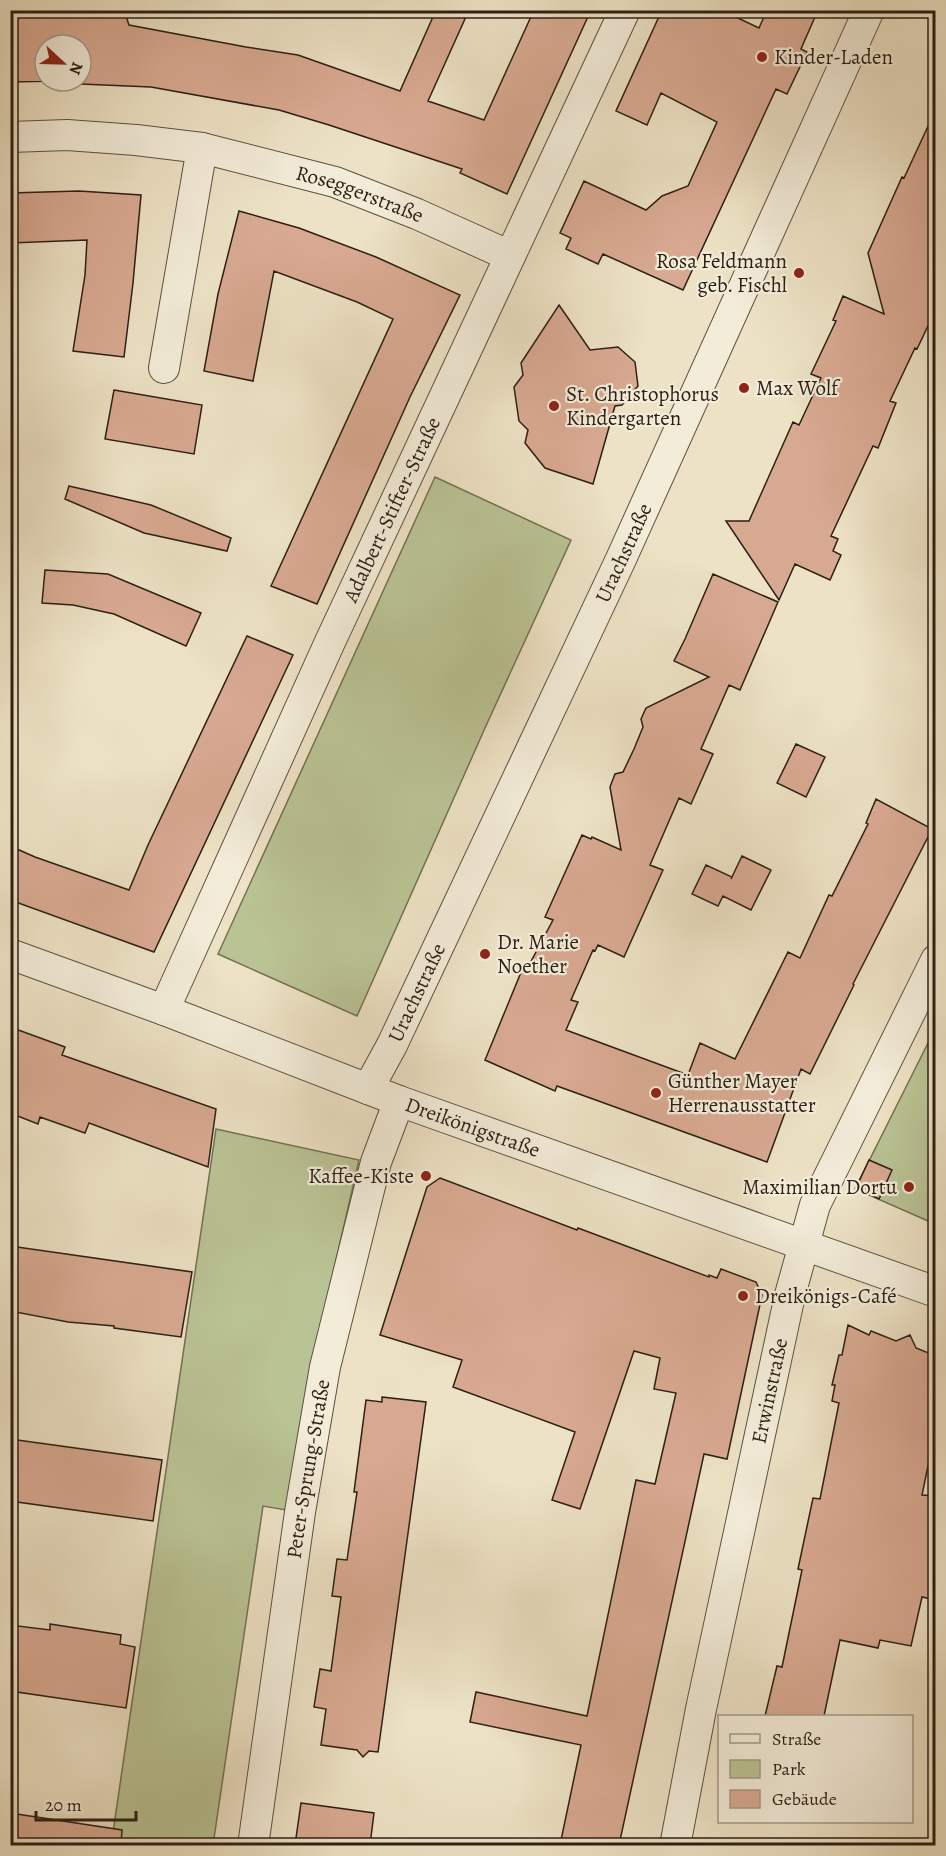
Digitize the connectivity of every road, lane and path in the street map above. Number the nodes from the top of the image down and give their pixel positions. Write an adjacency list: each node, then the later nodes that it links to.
1 (625, 10): 5 (street, Adalbert-Stifter-Straße)
2 (870, 10): 10 (street, Urachstraße)
3 (10, 137): 4 (street, Roseggerstraße)
4 (202, 148): 5 (street, Roseggerstraße); 6 (street)
5 (510, 256): 9 (street, Adalbert-Stifter-Straße)
6 (164, 368)
7 (10, 954): 9 (street, Dreikönigstraße)
8 (936, 960): 12 (street, Erwinstraße)
9 (164, 1010): 10 (street, Dreikönigstraße)
10 (368, 1089): 11 (street, Dreikönigstraße)
11 (399, 1101): 12 (street, Dreikönigstraße); 14 (street, Peter-Sprung-Straße)
12 (803, 1243): 13 (street, Dreikönigstraße); 15 (street, Erwinstraße)
13 (936, 1292)
14 (253, 1845)
15 (675, 1845)

